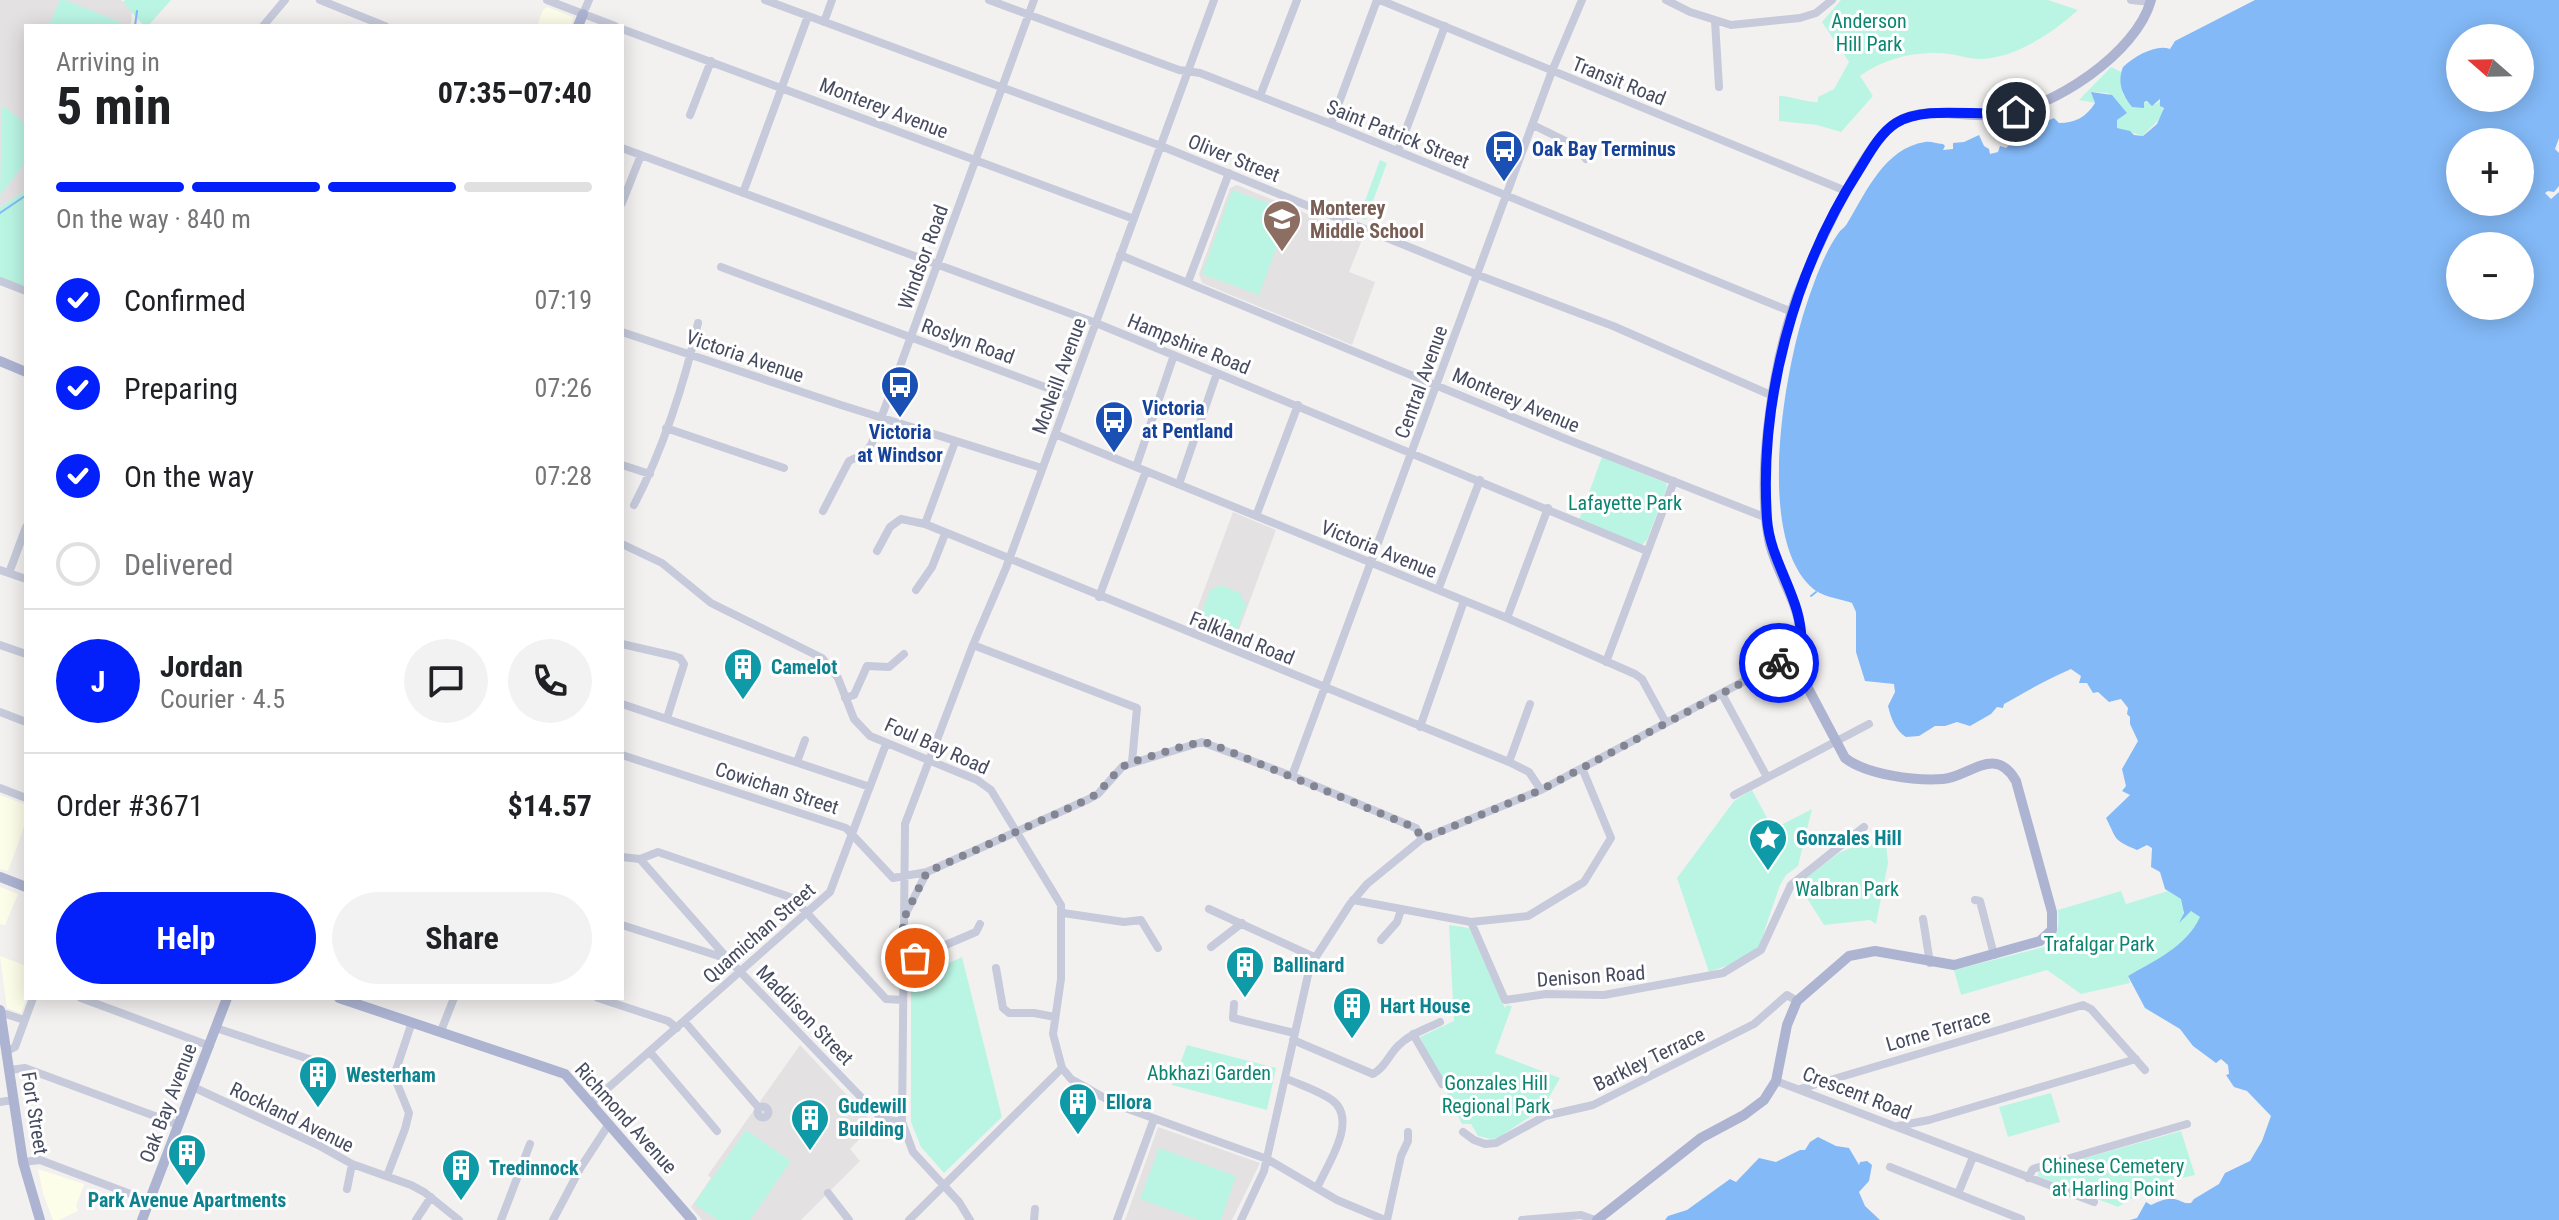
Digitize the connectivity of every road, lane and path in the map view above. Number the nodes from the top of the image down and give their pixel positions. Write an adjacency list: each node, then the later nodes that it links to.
1 (285, 0): 22 (street)
2 (320, 0): 23 (street)
3 (547, 0): 17 (street)
4 (589, 0): 17 (street)
5 (765, 0): 19 (street, Oliver Street)
6 (832, 0): 21 (street)
7 (989, 0): 18 (street, Saint Patrick Street)
8 (1034, 0): 18 (street, Windsor Road)
9 (1214, 0): 30 (street, McNeill Avenue)
10 (1297, 0): 34 (street)
11 (1378, 0): 26 (street, Transit Road); 36 (street)
12 (1582, 0): 29 (street, Central Avenue)
13 (1666, 0): 20 (street)
14 (1832, 0): 20 (street)
15 (2131, 0): 16 (street)
16 (2151, 1): 45 (main road)
17 (583, 14): 24 (main road); 25 (street)
18 (1028, 15): 30 (street, Saint Patrick Street); 32 (street, Windsor Road)
19 (808, 16): 21 (street, Oliver Street); 31 (street)
20 (1715, 21): 33 (street)
21 (824, 22): 32 (street, Oliver Street)
22 (265, 24)
23 (380, 24)
24 (579, 24)
25 (610, 24)
26 (1445, 26): 29 (street, Transit Road); 40 (street)
27 (624, 30): 28 (street, Monterey Avenue)
28 (711, 61): 31 (street, Monterey Avenue); 35 (street)
29 (1552, 71): 37 (street, Central Avenue); 45 (street, Transit Road)
30 (1187, 72): 34 (street, Saint Patrick Street); 38 (street, McNeill Avenue)
31 (782, 87): 43 (street, Monterey Avenue); 46 (street)
32 (1003, 87): 38 (street, Oliver Street); 43 (street, Windsor Road)
33 (1719, 87)
34 (1260, 96): 36 (street, Saint Patrick Street)
35 (690, 115)
36 (1331, 124): 40 (street, Saint Patrick Street)
37 (1533, 125): 42 (street); 47 (street, Central Avenue)
38 (1161, 146): 44 (street, Oliver Street); 49 (street, McNeill Avenue)
39 (624, 149): 41 (street, Hampshire Road)
40 (1398, 151): 47 (street, Saint Patrick Street)
41 (641, 155): 46 (street, Hampshire Road); 48 (street)
42 (1586, 159)
43 (977, 160): 49 (street, Monterey Avenue); 51 (street, Windsor Road)
44 (1229, 173): 53 (street, Oliver Street); 55 (street)
45 (1846, 191): 57 (main road)
46 (743, 193): 51 (street, Hampshire Road)
47 (1506, 196): 53 (street, Central Avenue); 57 (street, Saint Patrick Street)
48 (624, 198)
49 (1134, 219): 50 (street, McNeill Avenue)
50 (1120, 255): 55 (street, Monterey Avenue); 59 (street, McNeill Avenue)
51 (936, 265): 59 (street, Hampshire Road); 61 (street, Windsor Road)
52 (721, 267): 61 (street, Roslyn Road)
53 (1478, 275): 67 (street, Central Avenue); 69 (street, Oliver Street)
54 (0, 281): 56 (street)
55 (1188, 282): 67 (street, Monterey Avenue)
56 (24, 290)
57 (1792, 312): 69 (main road)
58 (698, 323): 62 (street)
59 (1096, 323): 63 (street, Hampshire Road); 68 (street, McNeill Avenue)
60 (624, 333): 62 (street, Victoria Avenue)
61 (911, 337): 68 (street, Roslyn Road); 71 (street, Windsor Road)
62 (691, 355): 71 (street, Victoria Avenue); 72 (street)
63 (1174, 355): 66 (street, Hampshire Road); 77 (street)
64 (0, 361): 65 (main road)
65 (24, 371)
66 (1217, 373): 70 (street, Hampshire Road); 84 (street)
67 (1437, 385): 75 (street, Central Avenue); 83 (street, Monterey Avenue)
68 (1069, 396): 73 (street, McNeill Avenue)
69 (1773, 396): 89 (main road)
70 (1298, 405): 75 (street, Hampshire Road); 88 (street)
71 (881, 417): 74 (street, Victoria Avenue); 87 (street, Windsor Road)
72 (666, 428): 78 (street); 81 (street)
73 (1055, 434): 77 (street, Victoria Avenue); 79 (street, McNeill Avenue)
74 (955, 442): 79 (street, Victoria Avenue); 90 (street)
75 (1412, 452): 82 (street, Hampshire Road); 97 (street, Central Avenue)
76 (624, 466): 81 (street)
77 (1136, 467): 80 (street, Victoria Avenue)
78 (784, 468)
79 (1042, 468): 96 (street, McNeill Avenue)
80 (1146, 471): 84 (street, Victoria Avenue); 102 (street)
81 (650, 474): 85 (street)
82 (1480, 480): 86 (street, Hampshire Road); 101 (street)
83 (1674, 481): 89 (street, Monterey Avenue); 95 (street)
84 (1179, 484): 88 (street, Victoria Avenue)
85 (634, 505)
86 (1548, 508): 95 (street, Hampshire Road); 104 (street)
87 (823, 511)
88 (1256, 516): 97 (street, Victoria Avenue)
89 (1767, 518): 110 (main road)
90 (925, 524): 92 (street, Falkland Road); 94 (street)
91 (24, 531): 98 (street)
92 (945, 534): 96 (street, Falkland Road); 100 (street)
93 (624, 545): 114 (street, Foul Bay Road)
94 (877, 551)
95 (1647, 551): 111 (street)
96 (1010, 558): 102 (street, Falkland Road); 107 (street, McNeill Avenue)
97 (1371, 563): 101 (street, Victoria Avenue); 112 (street, Central Avenue)
98 (4, 571): 99 (street)
99 (24, 578)
100 (916, 590)
101 (1438, 590): 103 (street, Victoria Avenue)
102 (1099, 597): 112 (street, Falkland Road)
103 (1464, 601): 104 (street, Victoria Avenue); 122 (street)
104 (1507, 618): 111 (street, Victoria Avenue)
105 (624, 644): 118 (street)
106 (0, 645): 108 (street)
107 (973, 645): 127 (street, McNeill Avenue); 129 (street)
108 (24, 653)
109 (904, 654): 114 (street)
110 (1791, 656): 113 (street); 124 (main road)
111 (1606, 662): 120 (street, Victoria Avenue)
112 (1325, 689): 122 (street, Falkland Road); 132 (street, Central Avenue)
113 (1722, 694): 120 (street); 133 (street)
114 (845, 698): 125 (street, Foul Bay Road)
115 (1530, 704): 130 (street)
116 (624, 705): 118 (street)
117 (0, 712): 119 (street)
118 (667, 718): 128 (street)
119 (24, 721)
120 (1666, 723): 131 (street)
121 (1869, 724): 124 (street)
122 (1420, 727): 130 (street, Falkland Road)
123 (805, 740): 128 (street)
124 (1836, 742): 133 (street); 164 (main road)
125 (886, 744): 127 (street, Foul Bay Road); 134 (street, Quamichan Street)
126 (624, 756): 141 (street, Cowichan Street)
127 (929, 760): 140 (street, Foul Bay Road); 146 (street, McNeill Avenue)
128 (797, 762): 134 (street)
129 (1132, 762): 132 (street); 140 (street)
130 (1509, 762): 136 (street, Falkland Road)
131 (1582, 768): 136 (street); 157 (street)
132 (1292, 776): 142 (street)
133 (1767, 777): 137 (street)
134 (870, 787): 141 (street, Quamichan Street)
135 (0, 788): 138 (street)
136 (1541, 790): 142 (street)
137 (1734, 795)
138 (24, 797)
139 (1864, 827): 157 (street, Denison Road)
140 (1017, 831): 145 (street); 153 (street, Foul Bay Road)
141 (852, 836): 146 (street, Cowichan Street); 154 (street, Quamichan Street)
142 (1422, 839): 149 (street)
143 (624, 857): 144 (street)
144 (640, 859): 154 (street); 166 (street, Maddison Street)
145 (927, 872): 146 (street); 156 (street)
146 (904, 876): 156 (street, McNeill Avenue)
147 (0, 877): 148 (main road)
148 (24, 886)
149 (1356, 897): 152 (street); 165 (street)
150 (1975, 900): 164 (street)
151 (1209, 909): 158 (street)
152 (1401, 910): 157 (street); 161 (street)
153 (1063, 913): 163 (street); 181 (street, Foul Bay Road)
154 (807, 914): 170 (street, Quamichan Street); 177 (street)
155 (1923, 919): 168 (street)
156 (903, 920): 167 (street, McNeill Avenue)
157 (1471, 922)
158 (1242, 923): 162 (street); 165 (street)
159 (980, 924): 167 (street)
160 (624, 926): 166 (street)
161 (1381, 940)
162 (1211, 947)
163 (1158, 948)
164 (1994, 955): 168 (main road)
165 (1314, 957): 189 (street)
166 (728, 959): 170 (street, Maddison Street)
167 (903, 959): 177 (street, McNeill Avenue)
168 (1930, 963): 178 (main road)
169 (996, 968): 181 (street)
170 (741, 971): 185 (street, Quamichan Street); 208 (street, Maddison Street)
171 (32, 1000): 182 (street)
172 (86, 1000): 190 (street)
173 (226, 1000): 186 (main road, Oak Bay Avenue)
174 (345, 1000): 183 (main road, Richmond Avenue)
175 (453, 1000): 187 (street)
176 (604, 1000): 185 (street)
177 (903, 1000): 208 (street, McNeill Avenue)
178 (1797, 1001): 199 (main road); 215 (street, Barkley Terrace)
179 (1234, 1004): 189 (street)
180 (0, 1011): 182 (street); 191 (main road, Fort Street)
181 (1055, 1017): 195 (street, Foul Bay Road)
182 (24, 1020): 191 (street)
183 (412, 1022): 187 (main road, Richmond Avenue); 222 (street)
184 (1440, 1022): 188 (street)
185 (680, 1024): 192 (street, Quamichan Street); 206 (street)
186 (216, 1028): 190 (main road, Oak Bay Avenue); 194 (street)
187 (441, 1031): 205 (main road, Richmond Avenue)
188 (1413, 1034): 189 (street); 200 (street)
189 (1294, 1037): 198 (street)
190 (210, 1046): 201 (main road, Oak Bay Avenue)
191 (7, 1051): 196 (main road, Fort Street)
192 (650, 1052): 205 (street, Quamichan Street); 213 (street)
193 (2136, 1059): 197 (street); 202 (street, Lorne Terrace); 212 (street)
194 (315, 1061)
195 (1062, 1068): 207 (street); 224 (street)
196 (10, 1070): 203 (main road, Fort Street); 211 (street)
197 (2145, 1070)
198 (1285, 1078): 218 (street); 225 (street)
199 (1776, 1081): 202 (street, Crescent Road); 233 (main road, Crescent Road)
200 (1442, 1084)
201 (193, 1087): 211 (main road, Oak Bay Avenue); 220 (street, Rockland Avenue)
202 (1800, 1089): 212 (street, Crescent Road)
203 (13, 1100): 204 (street); 219 (main road, Fort Street)
204 (0, 1102)
205 (591, 1103): 209 (main road, Richmond Avenue)
206 (759, 1108)
207 (1154, 1119): 218 (street); 246 (street)
208 (902, 1122): 224 (street)
209 (609, 1124): 240 (street); 241 (main road, Richmond Avenue)
210 (2187, 1124): 223 (street)
211 (179, 1125): 230 (main road, Oak Bay Avenue)
212 (1895, 1127): 217 (street, Crescent Road)
213 (717, 1131)
214 (1408, 1132): 248 (street)
215 (1463, 1132)
216 (530, 1144): 239 (street)
217 (1973, 1157): 223 (street, Crescent Road); 228 (street)
218 (1267, 1159): 225 (street); 247 (street)
219 (23, 1162): 230 (street); 235 (main road, Fort Street)
220 (352, 1164): 222 (street, Rockland Avenue); 226 (street)
221 (1890, 1167): 228 (street)
222 (387, 1176): 229 (street, Rockland Avenue)
223 (2028, 1178): 231 (street, Crescent Road)
224 (944, 1185): 243 (street); 244 (street)
225 (1317, 1188): 248 (street)
226 (347, 1189)
227 (828, 1193): 242 (street)
228 (1958, 1194): 234 (street)
229 (431, 1197): 237 (street); 238 (street, Rockland Avenue)
230 (149, 1201): 236 (main road, Oak Bay Avenue)
231 (2094, 1202)
232 (1035, 1209): 245 (street)
233 (1602, 1219): 249 (street)
234 (2021, 1219)
235 (40, 1220)
236 (142, 1220)
237 (416, 1220)
238 (459, 1220)
239 (501, 1220)
240 (553, 1220)
241 (692, 1220)
242 (849, 1220)
243 (909, 1220)
244 (970, 1220)
245 (1034, 1220)
246 (1117, 1220)
247 (1241, 1220)
248 (1386, 1220)
249 (1522, 1220)

